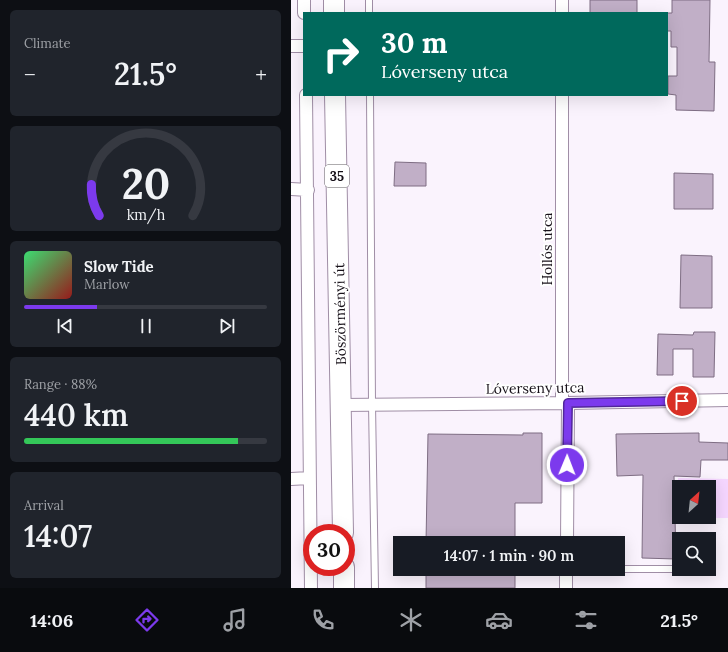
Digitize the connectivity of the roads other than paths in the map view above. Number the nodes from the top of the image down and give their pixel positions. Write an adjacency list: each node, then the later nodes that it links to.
1 (304, 0): 5 (street)
2 (334, 0): 6 (main road)
3 (369, 0): 7 (lane)
4 (561, 0): 8 (street)
5 (304, 12)
6 (334, 12)
7 (369, 12)
8 (561, 12)
9 (291, 46): 10 (street)
10 (303, 46)
11 (306, 96): 16 (street)
12 (335, 96): 20 (main road, Böszörményi út / 35)
13 (370, 96): 19 (lane)
14 (562, 96): 18 (street, Hollós utca)
15 (291, 190): 16 (street)
16 (308, 190): 21 (street)
17 (728, 400): 18 (street, Lóverseny utca)
18 (565, 403): 19 (street, Lóverseny utca); 24 (street, Hollós utca)
19 (372, 404): 20 (street, Lóverseny utca); 31 (lane)
20 (341, 405): 23 (main road, Böszörményi út / 35)
21 (309, 478): 22 (street); 29 (street)
22 (291, 479)
23 (343, 524)
24 (567, 536)
25 (625, 569): 26 (lane)
26 (672, 569)
27 (344, 576): 30 (main road)
28 (566, 576): 32 (street)
29 (311, 588)
30 (344, 588)
31 (375, 588)
32 (566, 588)

